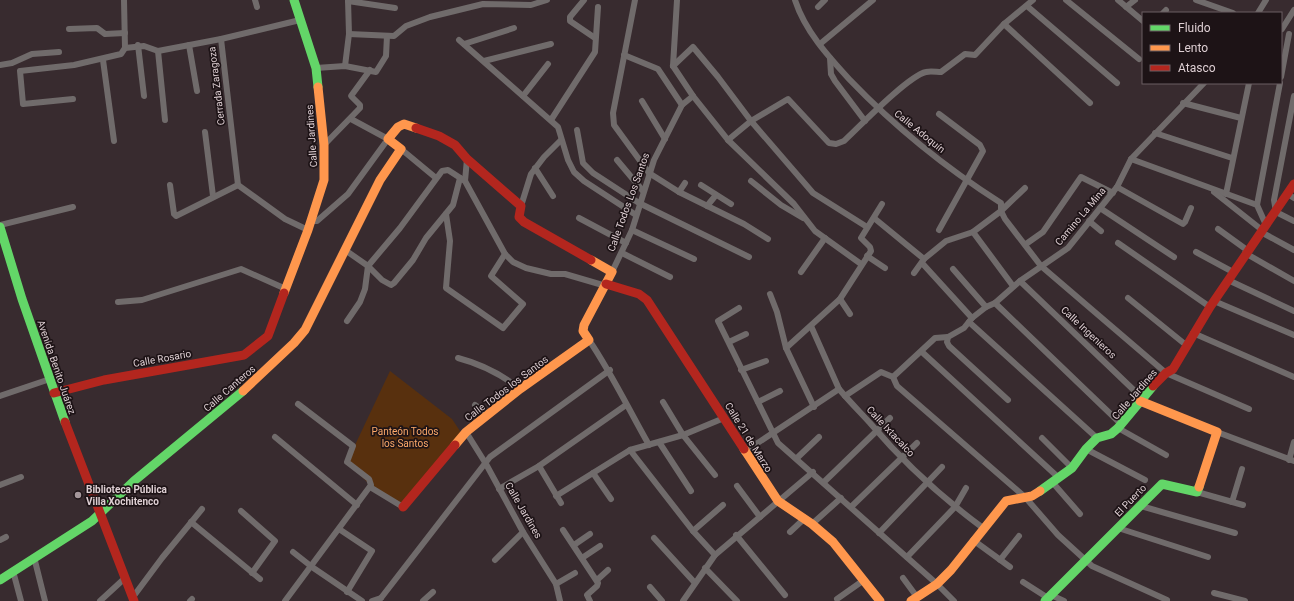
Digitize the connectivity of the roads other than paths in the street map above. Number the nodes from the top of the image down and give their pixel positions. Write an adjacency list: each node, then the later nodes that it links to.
1 (124, 0): 34 (street)
2 (255, 0): 19 (street)
3 (294, 0): 27 (street, Calle Jardines)
4 (348, 0): 23 (street); 35 (street)
5 (547, 0): 36 (street)
6 (584, 0): 38 (street)
7 (635, 0): 47 (street)
8 (677, 0): 55 (street)
9 (795, 0): 41 (street, Calle Adoquín)
10 (825, 0): 21 (street)
11 (873, 0): 41 (street)
12 (1033, 0): 18 (street)
13 (1066, 0): 49 (street)
14 (1118, 0): 22 (street)
15 (1135, 0): 22 (street)
16 (1196, 0): 25 (street)
17 (1266, 0): 26 (street)
18 (1027, 6): 29 (street); 59 (street)
19 (257, 7)
20 (598, 7): 38 (street)
21 (818, 7)
22 (1126, 7): 28 (street)
23 (395, 8)
24 (1294, 10): 31 (street)
25 (1230, 12)
26 (1259, 12)
27 (300, 20): 39 (street); 56 (street, Calle Jardines)
28 (1142, 20)
29 (1004, 24): 70 (street); 73 (street)
30 (514, 28): 51 (street)
31 (1282, 28)
32 (69, 29): 34 (street)
33 (1282, 30): 37 (street)
34 (125, 33): 44 (street)
35 (349, 34): 36 (street); 54 (street)
36 (387, 36): 57 (street)
37 (1292, 36): 58 (street)
38 (594, 38): 78 (street)
39 (221, 39): 43 (street, Cerrada Zaragoza); 105 (street, Cerrada Zaragoza)
40 (551, 44): 51 (street)
41 (820, 44): 48 (street, Calle Adoquín)
42 (138, 45): 44 (street, Cerrada Zaragoza); 45 (street, Cerrada Zaragoza); 64 (street)
43 (189, 45): 45 (street, Cerrada Zaragoza); 63 (street)
44 (124, 48): 50 (street, Cerrada Zaragoza)
45 (158, 51): 77 (street)
46 (59, 52): 53 (street)
47 (624, 55): 72 (street); 96 (street)
48 (830, 58): 73 (street, Calle Adoquín); 79 (street)
49 (1139, 59)
50 (103, 60): 68 (street, Cerrada Zaragoza); 85 (street)
51 (484, 61): 65 (street)
52 (548, 64): 65 (street)
53 (0, 65)
54 (345, 66): 56 (street); 57 (street)
55 (673, 66): 66 (street); 80 (street)
56 (316, 68): 89 (street, Calle Jardines)
57 (370, 70): 76 (street)
58 (1282, 73)
59 (1117, 83)
60 (1203, 84): 71 (street, Camino La Mina)
61 (1250, 84): 75 (street)
62 (1280, 84): 121 (street)
63 (196, 91)
64 (144, 96)
65 (523, 96): 78 (street)
66 (693, 96): 72 (street, Calle Todos Los Santos); 88 (street)
67 (1294, 96): 128 (street)
68 (73, 99)
69 (642, 101): 87 (street)
70 (1090, 103)
71 (1183, 103): 75 (street); 83 (street, Camino La Mina)
72 (682, 105): 87 (street, Calle Todos Los Santos)
73 (877, 108): 79 (street); 101 (street, Calle Adoquín)
74 (939, 114): 101 (street)
75 (1241, 118): 91 (street)
76 (351, 119): 84 (street); 89 (street)
77 (165, 120)
78 (551, 120): 86 (street)
79 (865, 121): 80 (street)
80 (751, 122): 88 (street); 138 (street)
81 (577, 130): 118 (street)
82 (205, 132): 115 (street)
83 (1155, 133): 91 (street); 93 (street, Camino La Mina)
84 (388, 139): 90 (street); 92 (street); 134 (street)
85 (114, 140)
86 (561, 140): 95 (street); 130 (street)
87 (665, 140): 96 (street, Calle Todos Los Santos)
88 (728, 140): 133 (street)
89 (324, 145): 134 (street, Calle Jardines)
90 (401, 149): 97 (street); 151 (street, Calle Canteros)
91 (1232, 158): 113 (street)
92 (466, 159): 99 (street); 122 (street)
93 (1131, 159): 107 (street, Camino La Mina); 109 (street)
94 (617, 160): 110 (street)
95 (535, 168): 116 (street); 122 (street)
96 (649, 173): 110 (street, Calle Todos Los Santos); 111 (street)
97 (436, 178): 98 (street); 163 (street)
98 (460, 178): 99 (street); 129 (street)
99 (465, 181): 156 (street, Calle 21 de Marzo)
100 (751, 181): 133 (street)
101 (966, 181): 127 (street, Calle Adoquín); 143 (street)
102 (685, 183): 111 (street)
103 (1294, 184): 117 (street, Calle Jardines)
104 (170, 185): 115 (street)
105 (238, 185): 115 (street); 141 (street)
106 (701, 185): 114 (street)
107 (1117, 187): 112 (street, Camino La Mina); 126 (street)
108 (1025, 188): 127 (street)
109 (1211, 189): 113 (street); 140 (street)
110 (643, 191): 118 (street, Calle Todos Los Santos)
111 (678, 192): 123 (street)
112 (1112, 193): 125 (street, Camino La Mina); 150 (street)
113 (1226, 194): 121 (street)
114 (716, 195): 119 (street); 123 (street)
115 (213, 196)
116 (553, 196)
117 (1291, 196): 128 (street, Calle Jardines)
118 (639, 203): 130 (street, Calle Todos Los Santos); 158 (street)
119 (731, 204)
120 (882, 204): 132 (street)
121 (1256, 205): 140 (street)
122 (521, 206): 167 (street)
123 (707, 206): 147 (street)
124 (73, 207): 137 (street)
125 (1100, 208): 136 (street, Camino La Mina); 159 (street)
126 (1191, 208)
127 (1001, 211): 145 (street); 150 (street, Calle Adoquín)
128 (1276, 212): 135 (street); 140 (street, Calle Jardines)
129 (446, 214): 156 (street); 163 (street)
130 (636, 215): 142 (street, Calle Todos Los Santos)
131 (579, 218): 148 (street)
132 (874, 218): 138 (street); 161 (street)
133 (806, 220): 146 (street)
134 (311, 221): 141 (street, Calle Jardines)
135 (1294, 221)
136 (1090, 222): 144 (street); 164 (street, Camino La Mina)
137 (0, 226): 208 (street, Avenida Benito Juárez)
138 (867, 226): 157 (street)
139 (1218, 229): 154 (street)
140 (1263, 229): 152 (street); 154 (street, Calle Jardines)
141 (308, 230): 177 (street, Calle Jardines)
142 (632, 230): 148 (street, Calle Todos Los Santos); 160 (street)
143 (939, 230)
144 (1101, 231)
145 (973, 232): 161 (street); 176 (street)
146 (825, 238): 162 (street); 168 (street)
147 (768, 240)
148 (626, 243): 155 (street, Calle Todos Los Santos)
149 (1118, 243): 183 (street)
150 (1026, 244): 164 (street, Calle Adoquín)
151 (346, 250): 163 (street); 284 (street, Calle Canteros)
152 (1294, 250)
153 (1196, 252): 169 (street)
154 (1246, 252): 169 (street, Calle Jardines); 173 (street)
155 (622, 253): 167 (street, Calle Todos Los Santos); 171 (street)
156 (505, 254): 175 (street, Calle 21 de Marzo)
157 (867, 256): 162 (street); 165 (street)
158 (749, 257)
159 (1174, 257)
160 (694, 259)
161 (923, 261): 170 (street); 188 (street)
162 (861, 264): 180 (street)
163 (368, 266): 189 (street)
164 (1041, 266): 174 (street, Camino La Mina); 205 (street, Calle Adoquín)
165 (885, 268)
166 (953, 269): 184 (street)
167 (612, 272): 175 (street, Calle Todos Los Santos)
168 (801, 272)
169 (1233, 272): 172 (street, Calle Jardines)
170 (914, 273)
171 (670, 277)
172 (1228, 280): 183 (street, Calle Jardines); 186 (street)
173 (1294, 281)
174 (1020, 282): 176 (street, Camino La Mina); 215 (street, Calle Ingenieros)
175 (606, 285): 196 (street, Calle Todos Los Santos); 225 (street, Calle 21 de Marzo)
176 (1013, 286): 182 (street, Camino La Mina)
177 (286, 289): 181 (street); 194 (street, Calle Jardines)
178 (770, 294): 199 (street)
179 (1128, 298): 198 (street)
180 (840, 299): 187 (street); 190 (street)
181 (118, 302)
182 (995, 303): 184 (street, Camino La Mina); 227 (street)
183 (1212, 304): 191 (street, Calle Jardines); 193 (street)
184 (986, 307): 188 (street, Camino La Mina)
185 (739, 308): 197 (street)
186 (1294, 311)
187 (850, 314)
188 (971, 320): 195 (street, Camino La Mina); 236 (street)
189 (347, 321)
190 (811, 326): 199 (street); 210 (street, Calle Ixtacalco)
191 (1193, 333): 198 (street, Calle Jardines); 206 (street)
192 (746, 334): 197 (street)
193 (1294, 335)
194 (268, 336): 212 (street, Calle Rosario)
195 (948, 337): 200 (street, Camino La Mina); 216 (street)
196 (590, 340): 203 (street); 209 (street, Calle Todos los Santos)
197 (729, 342): 204 (street)
198 (1186, 345): 205 (street, Calle Jardines)
199 (786, 348): 222 (street)
200 (922, 352): 207 (street, Camino La Mina); 258 (street)
201 (458, 358): 209 (street)
202 (766, 360): 204 (street)
203 (610, 370): 221 (street); 248 (street)
204 (741, 370): 218 (street)
205 (1166, 374): 215 (street, Calle Jardines); 223 (street, Calle Adoquín)
206 (1294, 376)
207 (893, 378): 214 (street); 269 (street)
208 (50, 379): 212 (street, Avenida Benito Juárez); 213 (street)
209 (520, 389): 224 (street, Calle Todos los Santos)
210 (839, 389): 214 (street, Calle Ixtacalco); 222 (street)
211 (780, 391): 218 (street)
212 (54, 393): 284 (street, Avenida Benito Juárez)
213 (0, 396)
214 (845, 396): 229 (street, Calle Ixtacalco)
215 (1141, 399): 227 (street, Calle Jardines); 230 (street, Calle Ingenieros)
216 (1008, 400)
217 (663, 402): 232 (street)
218 (758, 402): 231 (street)
219 (298, 404): 263 (street)
220 (475, 405): 224 (street)
221 (626, 405): 240 (street); 249 (street)
222 (814, 407): 231 (street)
223 (1249, 410)
224 (487, 414): 228 (street, Calle Todos los Santos)
225 (724, 418): 232 (street); 243 (street, Calle 21 de Marzo)
226 (890, 418): 229 (street)
227 (1120, 426): 236 (street, Calle Jardines); 244 (street)
228 (466, 432): 248 (street, Calle Jardines); 278 (street, Calle Todos los Santos)
229 (876, 432): 246 (street, Calle Ixtacalco); 259 (street)
230 (1217, 432): 247 (street, Calle Ingenieros); 267 (street)
231 (773, 434): 243 (street); 245 (street)
232 (683, 435): 237 (street); 255 (street)
233 (275, 437): 275 (street)
234 (819, 437): 245 (street)
235 (1042, 438): 251 (street)
236 (1097, 438): 241 (street, Calle Jardines)
237 (659, 442): 240 (street); 266 (street)
238 (1294, 442): 247 (street)
239 (917, 443): 246 (street)
240 (649, 445): 242 (street)
241 (1086, 449): 251 (street, Calle Jardines); 257 (street)
242 (630, 450): 254 (street); 293 (street)
243 (744, 452): 272 (street, Calle 21 de Marzo)
244 (1166, 455)
245 (797, 458): 253 (street)
246 (902, 458): 260 (street, Calle Ixtacalco); 280 (street)
247 (1292, 460)
248 (486, 464): 265 (street, Calle Jardines); 341 (street)
249 (539, 466): 265 (street); 268 (street)
250 (942, 467): 260 (street)
251 (1072, 468): 258 (street, Calle Jardines)
252 (1242, 469): 273 (street)
253 (813, 472): 259 (street); 272 (street)
254 (593, 473): 268 (street); 271 (street)
255 (715, 475)
256 (21, 477): 261 (street)
257 (1145, 480)
258 (1056, 481): 269 (street, Calle Jardines); 285 (street)
259 (824, 482): 270 (street)
260 (927, 484): 281 (street, Calle Ixtacalco); 296 (street)
261 (0, 485)
262 (737, 486): 286 (street)
263 (370, 487): 275 (street); 278 (street, Calle Todos los Santos)
264 (966, 488): 281 (street)
265 (499, 489): 294 (street, Calle Jardines)
266 (691, 491)
267 (1197, 492): 273 (street); 279 (street, El Puerto)
268 (556, 496): 274 (street)
269 (1024, 497): 289 (street, Calle Jardines); 313 (street)
270 (842, 498): 280 (street); 287 (street)
271 (611, 499)
272 (778, 501): 286 (street); 287 (street, Calle 21 de Marzo)
273 (1232, 502): 277 (street)
274 (561, 503)
275 (357, 505): 291 (street)
276 (723, 505): 293 (street)
277 (1243, 505)
278 (403, 506)
279 (1140, 506): 290 (street, El Puerto); 297 (street)
280 (852, 507): 296 (street)
281 (955, 507): 289 (street, Calle Ixtacalco); 310 (street)
282 (202, 509): 288 (street)
283 (241, 511): 321 (street)
284 (101, 512): 309 (street, Calle Canteros); 323 (street, Avenida Benito Juárez)
285 (1080, 514)
286 (760, 517): 299 (street)
287 (808, 521): 295 (street); 328 (street, Calle 21 de Marzo)
288 (192, 522): 321 (street); 339 (street)
289 (983, 528): 304 (street, Calle Jardines)
290 (1118, 528): 311 (street); 313 (street, El Puerto)
291 (340, 529): 317 (street); 334 (street)
292 (563, 530): 305 (street)
293 (693, 531): 308 (street)
294 (524, 532): 314 (street); 331 (street, Calle Jardines)
295 (790, 532)
296 (879, 533): 310 (street)
297 (1235, 533)
298 (590, 534): 305 (street)
299 (736, 535): 308 (street); 337 (street)
300 (1019, 536): 315 (street)
301 (6, 537): 303 (street)
302 (654, 538): 330 (street)
303 (0, 540)
304 (973, 540): 315 (street); 332 (street, Calle Jardines)
305 (574, 545): 312 (street)
306 (600, 546): 312 (street)
307 (293, 552): 317 (street)
308 (715, 555): 318 (street)
309 (34, 557): 320 (street, Calle Canteros); 346 (street)
310 (907, 557): 332 (street)
311 (1208, 557)
312 (582, 558): 327 (street)
313 (1085, 559): 338 (street, El Puerto); 344 (street)
314 (495, 560)
315 (1000, 560): 316 (street)
316 (1010, 566)
317 (312, 567): 334 (street); 348 (street)
318 (705, 568): 330 (street); 356 (street)
319 (608, 570): 327 (street)
320 (13, 571): 326 (street, Calle Canteros); 345 (street)
321 (252, 572): 325 (street)
322 (575, 573): 331 (street)
323 (126, 578): 339 (street, Avenida Benito Juárez); 347 (street)
324 (903, 578): 343 (street)
325 (260, 579)
326 (0, 580)
327 (597, 580): 353 (street)
328 (864, 580): 342 (street); 357 (street, Calle 21 de Marzo)
329 (1023, 582): 338 (street)
330 (695, 583): 355 (street)
331 (556, 584): 352 (street, Calle Jardines)
332 (937, 584): 343 (street, Calle Jardines); 358 (street)
333 (650, 587): 354 (street)
334 (347, 592): 340 (street)
335 (433, 592): 351 (street)
336 (1214, 593): 360 (street)
337 (785, 595)
338 (1048, 598): 359 (street)
339 (134, 599)
340 (352, 599): 349 (street)
341 (384, 599): 350 (street)
342 (837, 599)
343 (914, 599)
344 (1167, 600)
345 (21, 601)
346 (45, 601)
347 (100, 601)
348 (285, 601)
349 (362, 601)
350 (372, 601)
351 (423, 601)
352 (560, 601)
353 (590, 601)
354 (662, 601)
355 (683, 601)
356 (737, 601)
357 (880, 601)
358 (954, 601)
359 (1064, 601)
360 (1246, 601)

